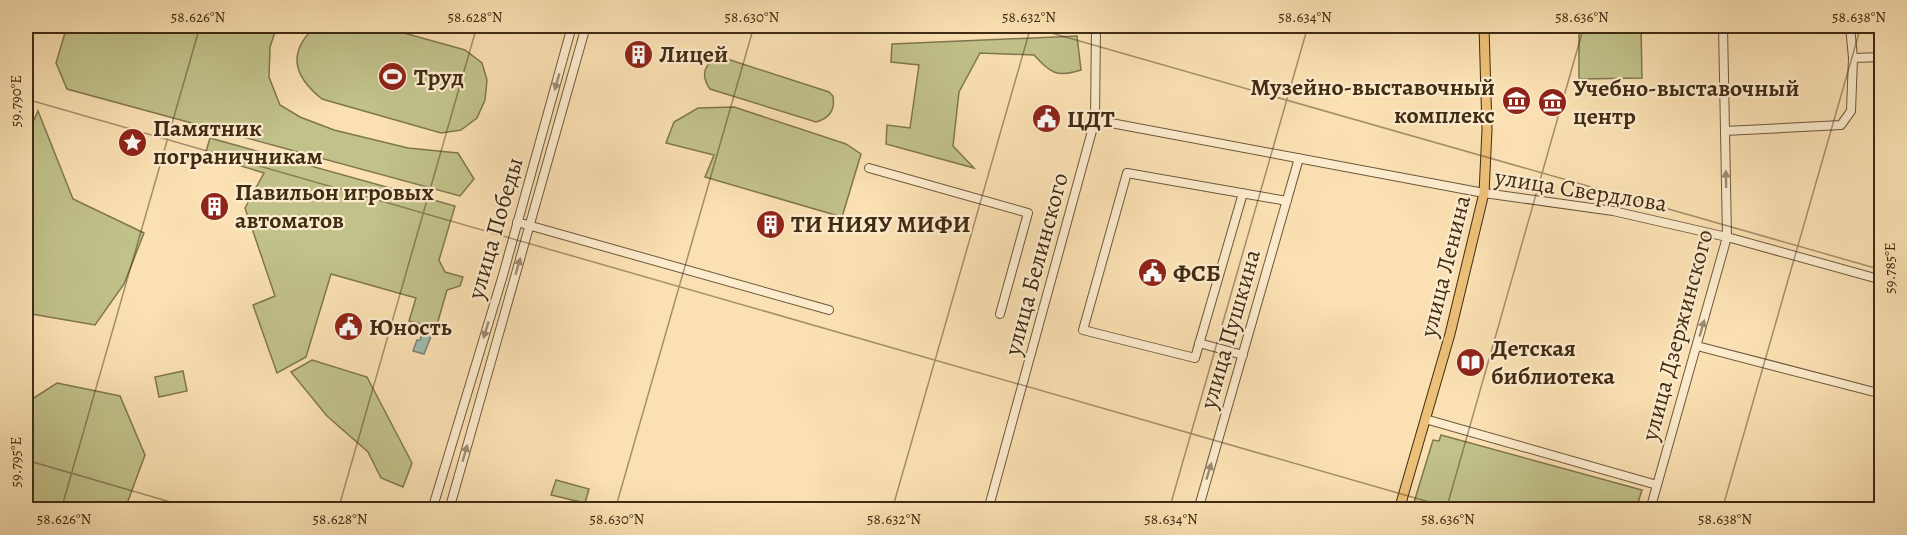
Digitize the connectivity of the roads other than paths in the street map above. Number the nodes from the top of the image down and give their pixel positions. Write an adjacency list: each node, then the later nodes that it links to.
1 (572, 26): 17 (street, улица Победы, one-way to 17)
2 (586, 26): 18 (street, улица Победы)
3 (1096, 26): 10 (street, улица Белинского)
4 (1484, 26): 15 (main road, улица Ленина)
5 (1489, 26): 15 (main road)
6 (1723, 26): 11 (street, улица Дзержинского)
7 (1850, 26): 9 (street)
8 (1881, 57): 9 (street)
9 (1853, 58): 11 (street)
10 (1095, 120): 12 (street, улица Свердлова); 31 (street, улица Белинского)
11 (1725, 131): 19 (street, улица Дзержинского, one-way to 11)
12 (1299, 158): 15 (street, улица Свердлова); 16 (street, улица Пушкина)
13 (869, 168): 22 (street)
14 (1243, 193): 16 (street); 23 (street); 23 (street)
15 (1486, 194): 19 (street, улица Свердлова); 27 (main road, улица Ленина)
16 (1287, 201): 25 (street, улица Пушкина)
17 (517, 222): 18 (street); 29 (street, улица Победы, one-way to 29)
18 (530, 225): 21 (street); 30 (street, улица Победы, one-way to 18)
19 (1727, 237): 20 (street, улица Свердлова); 24 (street, улица Дзержинского, one-way to 19)
20 (1881, 280)
21 (830, 310)
22 (1000, 314)
23 (1199, 343): 25 (street)
24 (1696, 346): 26 (street); 28 (street, улица Дзержинского)
25 (1243, 355): 32 (street, улица Пушкина, one-way to 25)
26 (1881, 394)
27 (1427, 420): 28 (street); 33 (main road, улица Ленина); 34 (main road)
28 (1657, 485): 35 (street, улица Дзержинского)
29 (432, 510)
30 (449, 510)
31 (988, 510)
32 (1198, 510)
33 (1399, 510)
34 (1404, 510)
35 (1650, 510)

